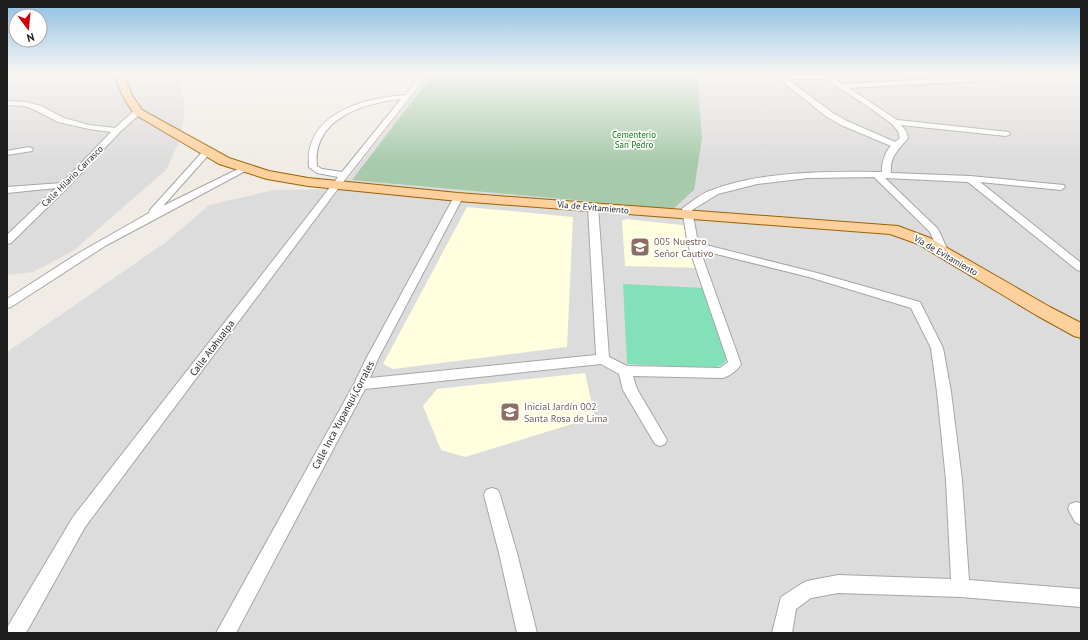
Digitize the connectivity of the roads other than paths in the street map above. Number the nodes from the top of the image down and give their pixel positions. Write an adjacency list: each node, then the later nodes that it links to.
1 (23, 104): 9 (street)
2 (133, 104): 7 (main road, Vía de Evitamiento)
3 (362, 104): 18 (street)
4 (401, 104): 18 (street, Calle Atahualpa)
5 (815, 104): 11 (street)
6 (869, 104): 8 (street)
7 (138, 112): 9 (street, Calle Hilario Carrasco); 13 (main road, Vía de Evitamiento)
8 (895, 122): 10 (street); 11 (street)
9 (117, 130): 19 (street, Calle Hilario Carrasco)
10 (1006, 134)
11 (895, 146): 16 (street)
12 (29, 149): 14 (street)
13 (208, 152): 15 (main road, Vía de Evitamiento); 25 (street)
14 (7, 153)
15 (245, 169): 18 (main road, Vía de Evitamiento); 25 (street)
16 (882, 175): 17 (street); 24 (street); 30 (street)
17 (970, 179): 20 (street); 31 (street)
18 (341, 180): 22 (main road, Vía de Evitamiento); 41 (street, Calle Atahualpa)
19 (65, 185): 21 (street); 26 (street, Calle Hilario Carrasco)
20 (1060, 187)
21 (7, 190)
22 (458, 197): 23 (main road, Vía de Evitamiento); 36 (street, Calle Inca Yupanqui,Corrales)
23 (593, 207): 24 (main road, Vía de Evitamiento); 34 (street)
24 (688, 215): 29 (street); 30 (main road, Vía de Evitamiento)
25 (149, 218): 32 (street)
26 (28, 220): 27 (street); 28 (street, Calle Hilario Carrasco)
27 (7, 234)
28 (7, 242)
29 (693, 245): 35 (street); 39 (street)
30 (944, 253): 33 (main road, Vía de Evitamiento)
31 (1081, 268)
32 (7, 304)
33 (1081, 331)
34 (603, 359): 35 (street); 36 (street)
35 (625, 371): 37 (street)
36 (361, 384): 42 (street, Calle Inca Yupanqui,Corrales)
37 (660, 440)
38 (492, 495): 43 (street)
39 (961, 588): 40 (street); 44 (street)
40 (1081, 598)
41 (15, 633)
42 (226, 633)
43 (527, 633)
44 (782, 633)

